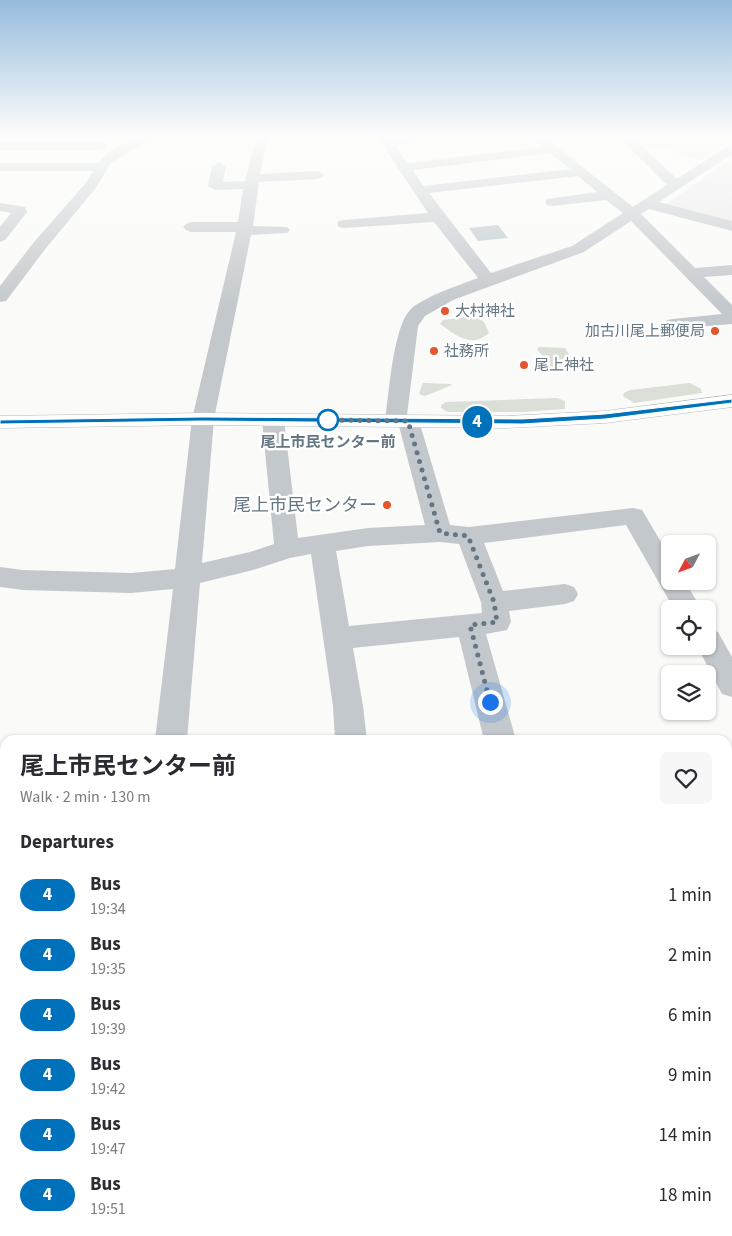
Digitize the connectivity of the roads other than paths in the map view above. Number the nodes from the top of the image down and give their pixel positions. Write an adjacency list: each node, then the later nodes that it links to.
1 (84, 193): 20 (street)
2 (251, 193): 14 (street)
3 (423, 193): 10 (street)
4 (664, 193): 7 (street)
5 (609, 194): 6 (street); 9 (street)
6 (552, 202)
7 (648, 204): 9 (street); 13 (street)
8 (0, 208): 16 (street)
9 (633, 214): 18 (street); 19 (street)
10 (438, 216): 11 (street); 19 (street)
11 (344, 224)
12 (191, 227): 14 (street)
13 (732, 228)
14 (245, 229): 15 (street); 24 (street)
15 (282, 230)
16 (0, 237)
17 (732, 270): 18 (street)
18 (691, 273): 21 (street)
19 (488, 280): 26 (street)
20 (0, 297)
21 (732, 317): 22 (street)
22 (673, 324)
23 (732, 401): 26 (main road)
24 (202, 419): 25 (main road); 27 (main road); 33 (street)
25 (274, 420): 26 (main road); 31 (street)
26 (402, 421): 28 (street)
27 (0, 422)
28 (440, 533): 29 (street); 30 (street)
29 (468, 536): 32 (street); 36 (street)
30 (322, 545): 31 (street); 38 (street)
31 (287, 549): 33 (street)
32 (661, 564)
33 (187, 576): 34 (street); 41 (street)
34 (0, 577)
35 (565, 594): 36 (street)
36 (494, 602): 37 (street)
37 (470, 625): 38 (street); 43 (street)
38 (337, 638): 42 (street)
39 (716, 655): 40 (street)
40 (732, 685)
41 (171, 735)
42 (351, 735)
43 (499, 735)

